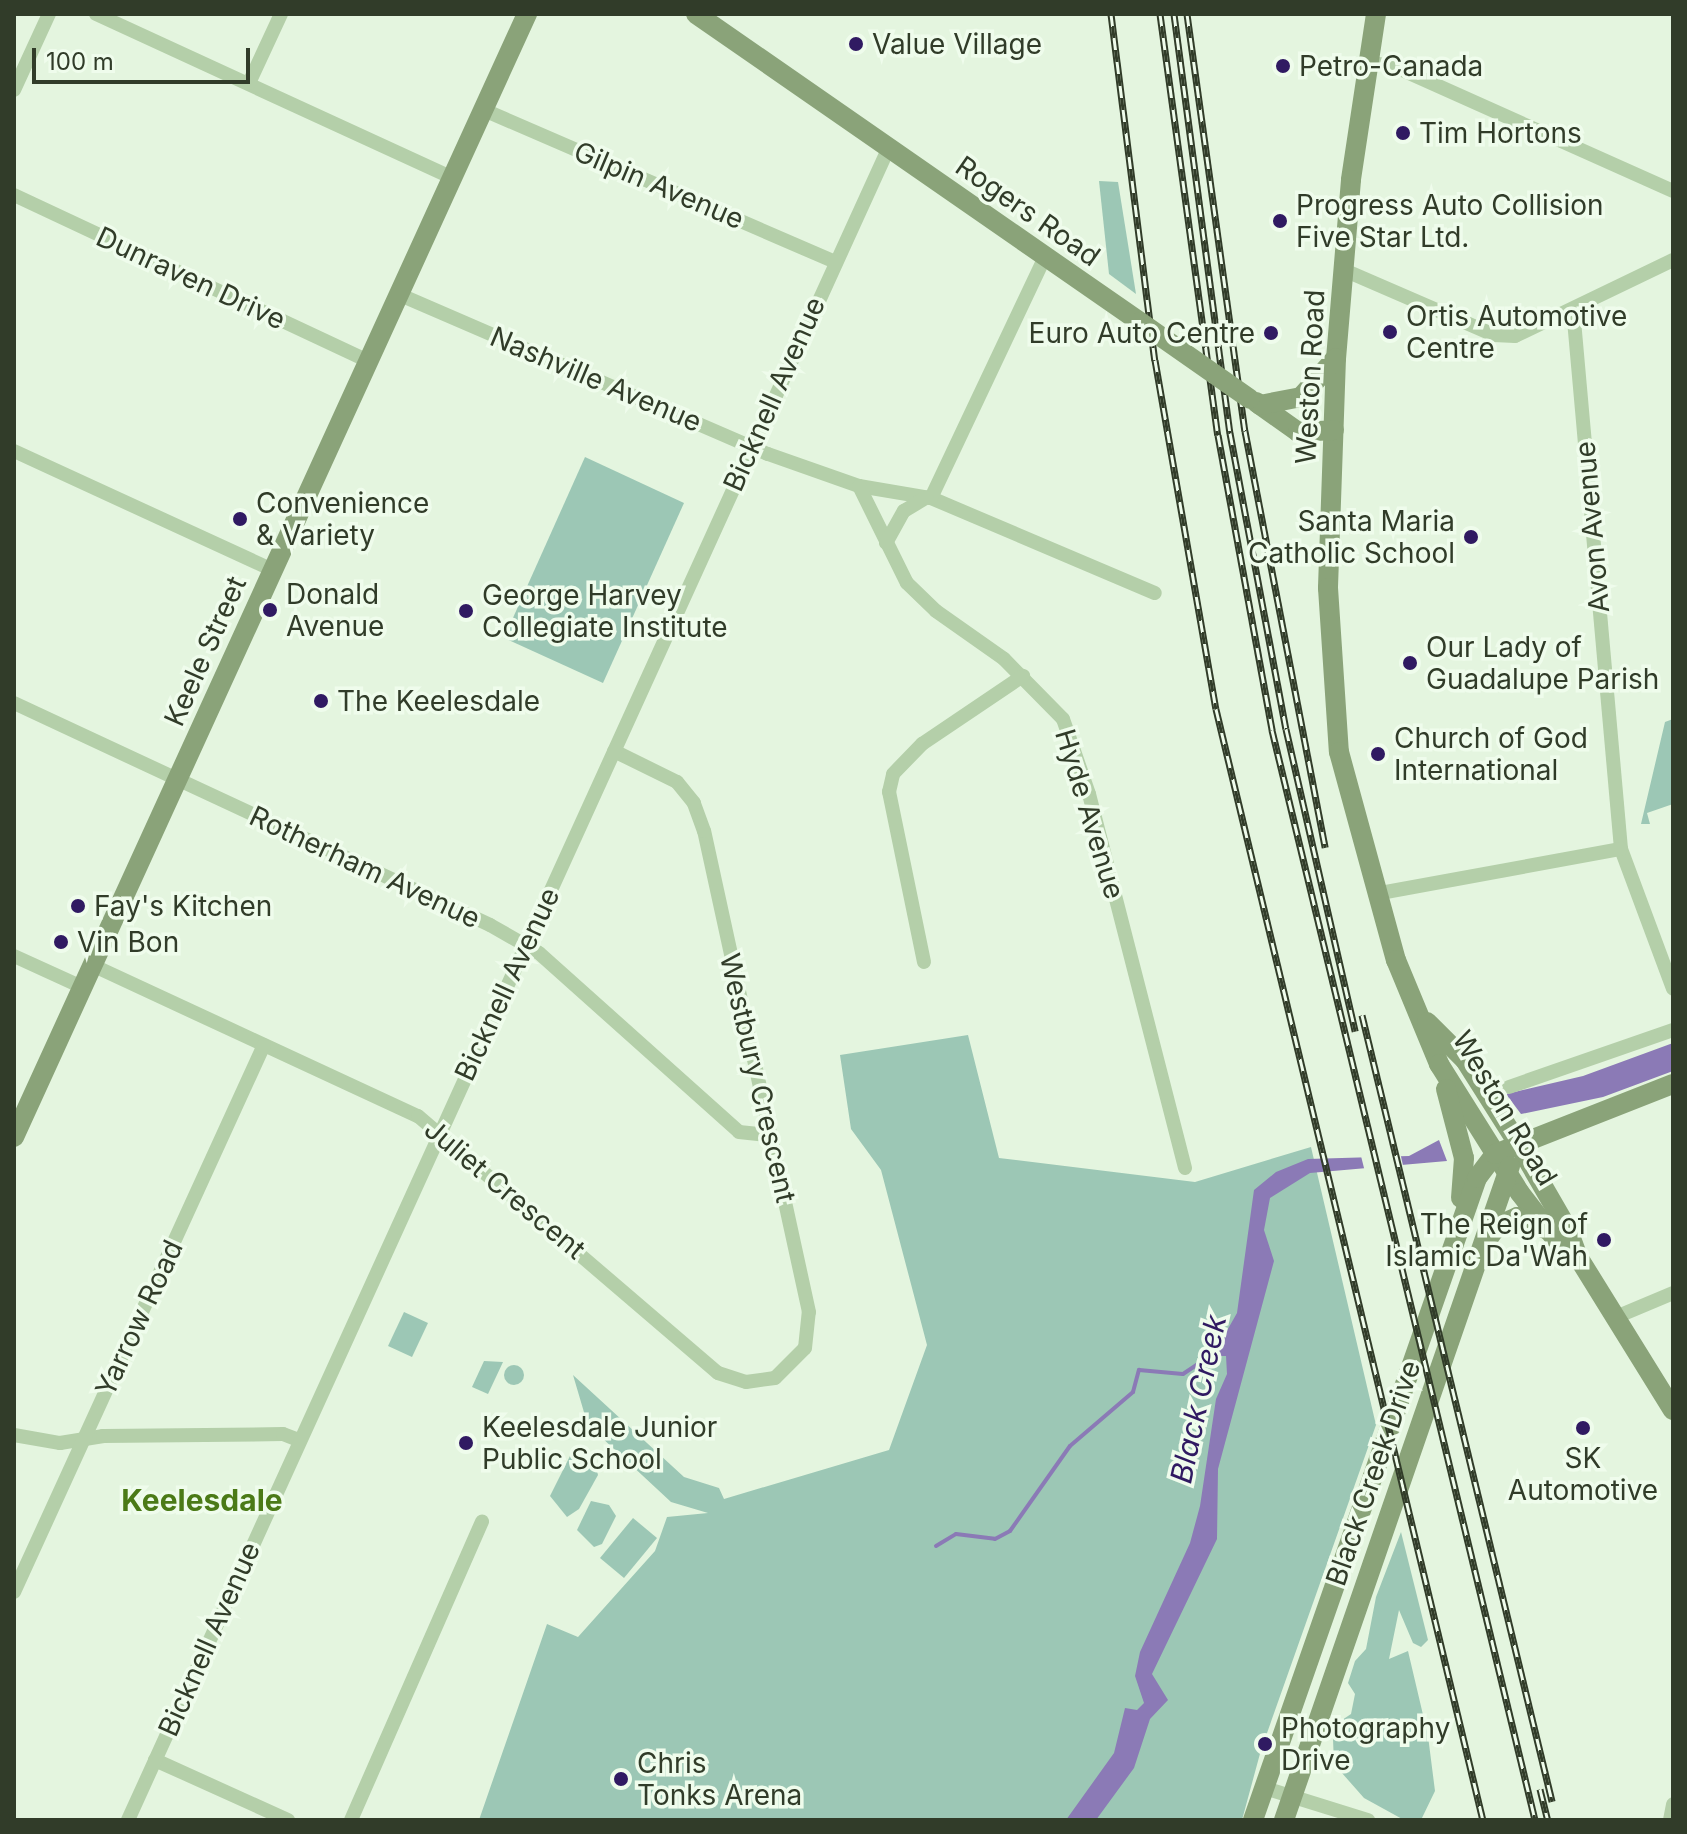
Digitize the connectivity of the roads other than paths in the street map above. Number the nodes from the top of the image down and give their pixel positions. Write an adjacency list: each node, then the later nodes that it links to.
1 (49, 14): 9 (street)
2 (96, 14): 8 (street)
3 (281, 14): 8 (street)
4 (527, 14): 10 (main road, Keele Street)
5 (696, 14): 11 (main road, Rogers Road)
6 (1376, 14): 7 (main road, Weston Road)
7 (1370, 62): 13 (street); 18 (main road, Weston Road)
8 (249, 83): 12 (street)
9 (14, 90)
10 (484, 110): 12 (main road, Keele Street); 17 (street, Gilpin Avenue)
11 (888, 149): 15 (main road, Rogers Road); 17 (street, Bicknell Avenue)
12 (453, 178): 19 (main road, Keele Street)
13 (1673, 191)
14 (14, 195): 22 (street, Dunraven Drive)
15 (1045, 257): 23 (main road, Rogers Road, bridge); 28 (street)
16 (1673, 260): 20 (street)
17 (833, 261): 25 (street, Bicknell Avenue)
18 (1344, 270): 20 (street); 21 (main road, Weston Road)
19 (398, 294): 22 (main road, Keele Street); 25 (street, Nashville Avenue)
20 (1573, 309): 36 (street, Avon Avenue)
21 (1336, 358): 23 (main road); 24 (main road, Weston Road)
22 (369, 361): 30 (main road, Keele Street)
23 (1255, 402): 24 (main road, Rogers Road)
24 (1334, 430): 37 (main road, Weston Road)
25 (750, 446): 27 (street, Nashville Avenue); 34 (street, Bicknell Avenue)
26 (14, 451): 30 (street)
27 (859, 486): 28 (street, Nashville Avenue); 29 (street, Hyde Avenue)
28 (931, 498): 29 (street); 31 (street, Nashville Avenue)
29 (886, 543): 32 (street, Hyde Avenue)
30 (273, 570): 35 (main road, Keele Street)
31 (1155, 593)
32 (1023, 676): 40 (street); 54 (street, Hyde Avenue)
33 (14, 703): 35 (street, Rotherham Avenue)
34 (614, 751): 38 (street, Bicknell Avenue); 51 (street, Westbury Crescent)
35 (178, 781): 38 (street, Rotherham Avenue); 41 (main road, Keele Street)
36 (1621, 849): 37 (street); 43 (street, Avon Avenue)
37 (1375, 894): 44 (main road, Weston Road)
38 (525, 945): 50 (street, Bicknell Avenue); 51 (street, Rotherham Avenue)
39 (14, 956): 42 (street)
40 (924, 962)
41 (92, 965): 42 (main road, Keele Street); 46 (street, Juliet Crescent)
42 (82, 987): 52 (main road, Keele Street)
43 (1673, 989)
44 (1424, 1019): 47 (main road, Weston Road); 53 (main road, Weston Road)
45 (1673, 1030): 49 (street)
46 (264, 1045): 50 (street, Juliet Crescent); 65 (street, Yarrow Road)
47 (1439, 1064): 53 (main road, Weston Road); 56 (main road)
48 (1673, 1084): 53 (main road)
49 (1509, 1087)
50 (440, 1131): 61 (street, Juliet Crescent); 64 (street, Bicknell Avenue)
51 (770, 1135): 61 (street, Westbury Crescent)
52 (14, 1137)
53 (1509, 1158): 55 (main road, Weston Road); 56 (main road, Black Creek Drive); 57 (main road, Black Creek Drive); 58 (main road, Weston Road)
54 (1185, 1168)
55 (1554, 1237): 57 (main road); 58 (main road, Weston Road)
56 (1454, 1246): 69 (main road, Black Creek Drive)
57 (1476, 1256): 70 (main road, Black Creek Drive)
58 (1578, 1257): 60 (main road, Weston Road)
59 (1673, 1293): 60 (street)
60 (1616, 1317): 62 (main road, Weston Road)
61 (718, 1373)
62 (1673, 1410)
63 (14, 1435): 65 (street)
64 (299, 1440): 65 (street); 68 (street, Bicknell Avenue)
65 (82, 1441): 67 (street, Yarrow Road)
66 (482, 1522): 73 (street)
67 (14, 1592)
68 (155, 1760): 71 (street, Bicknell Avenue); 72 (street)
69 (1265, 1788): 70 (street); 74 (main road, Black Creek Drive)
70 (1294, 1793): 75 (main road, Black Creek Drive); 76 (street)
71 (128, 1820)
72 (288, 1820)
73 (351, 1820)
74 (1253, 1820)
75 (1284, 1820)
76 (1368, 1820)

